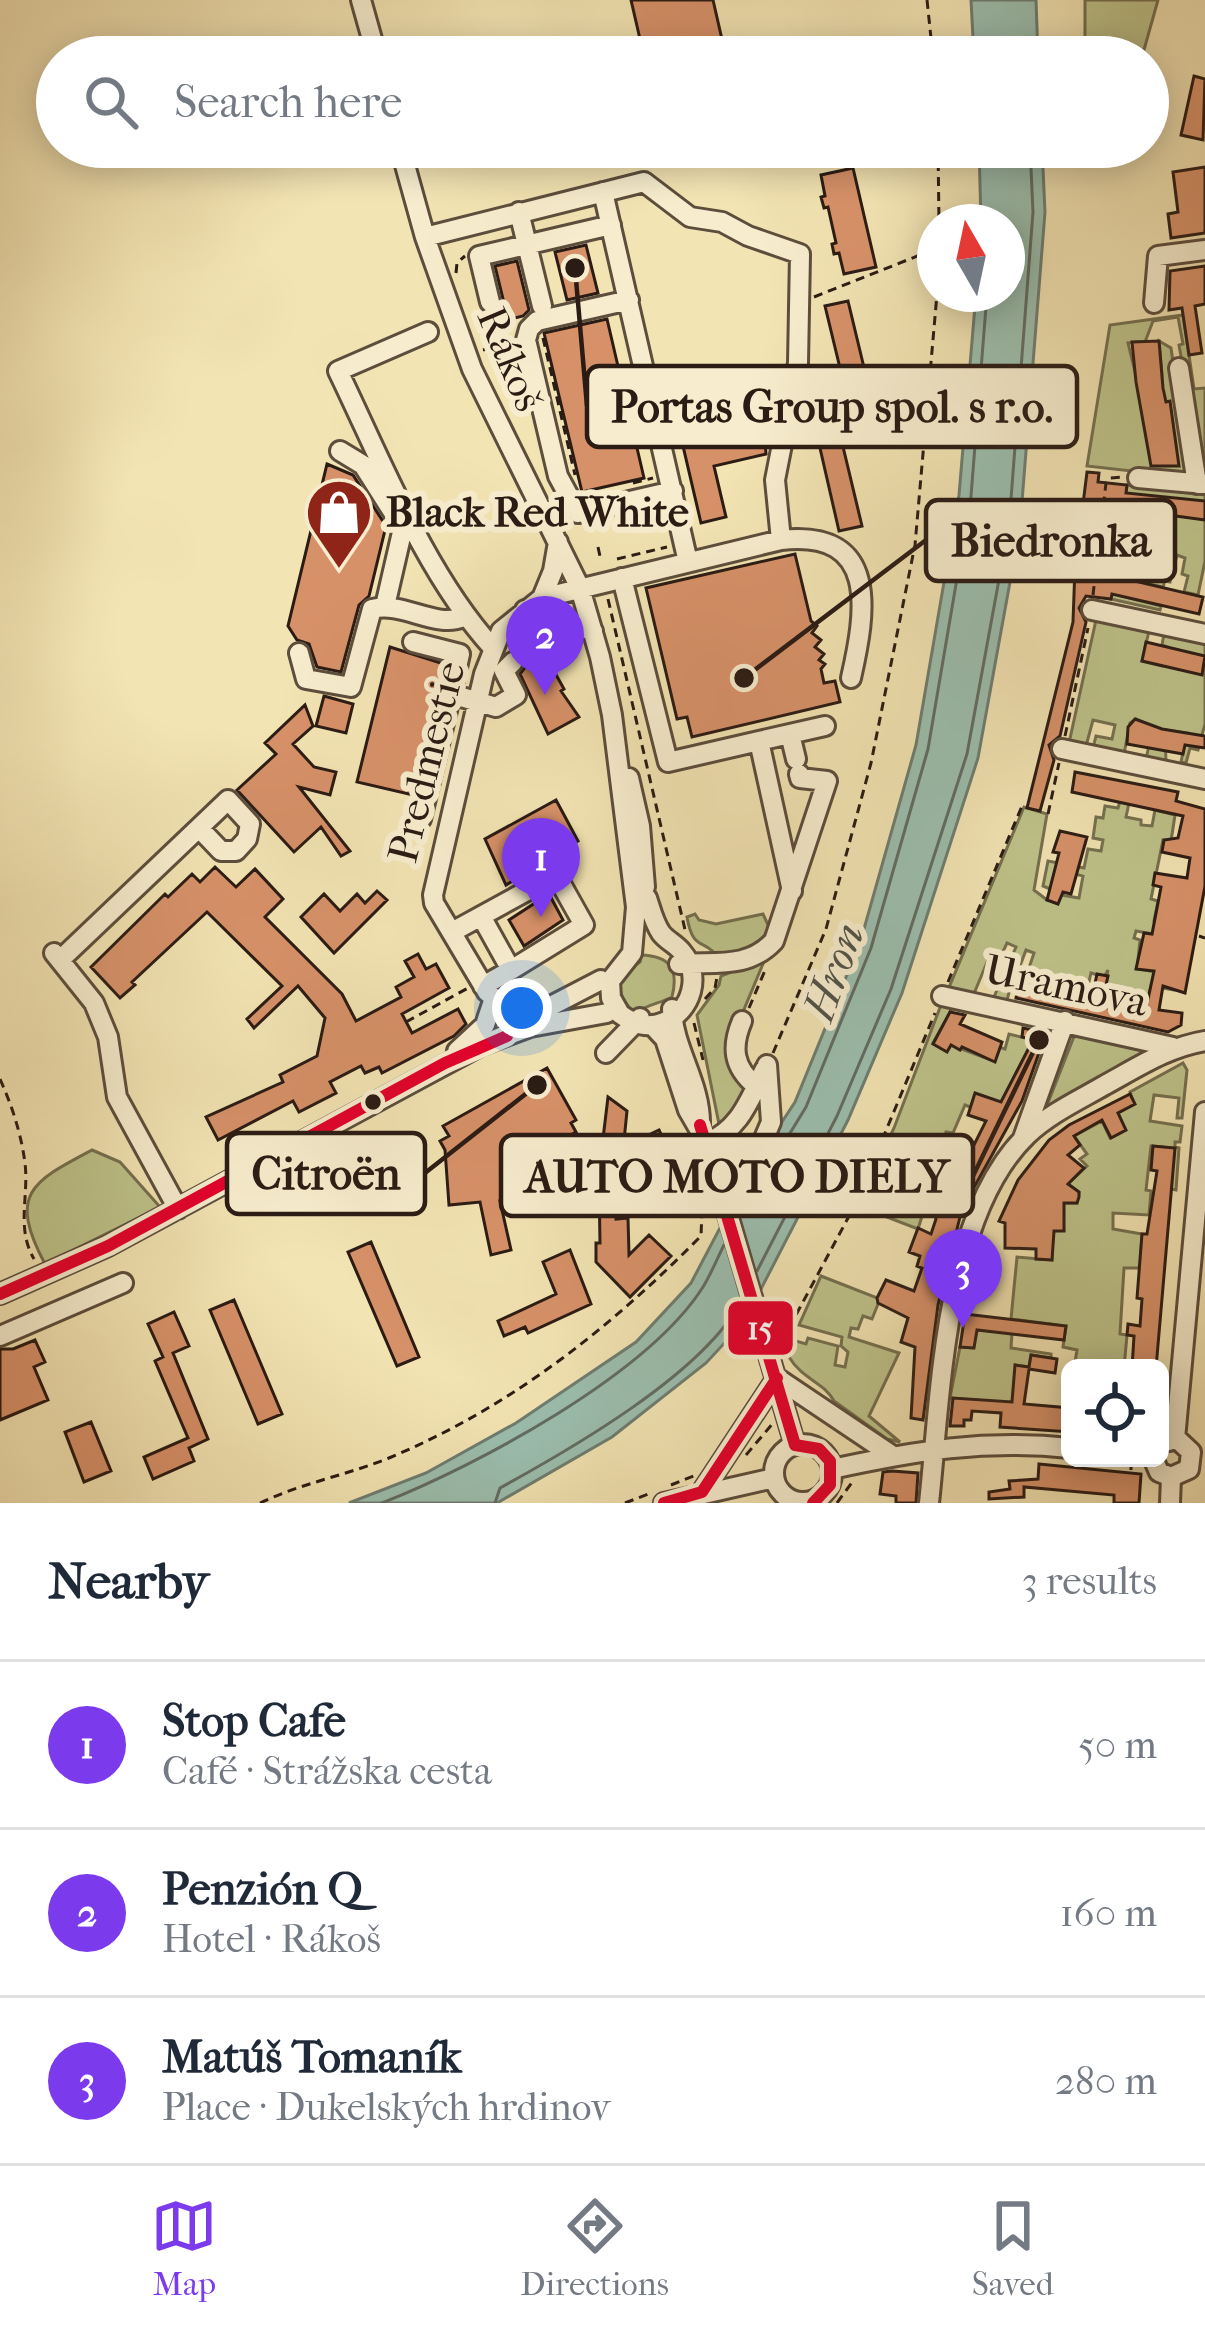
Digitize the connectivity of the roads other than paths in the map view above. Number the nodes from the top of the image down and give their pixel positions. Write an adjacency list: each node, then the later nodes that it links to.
1 (361, 0): 2 (street)
2 (371, 36)
3 (406, 168): 7 (street, Rákoš)
4 (603, 192): 5 (street); 6 (street); 17 (street)
5 (519, 212): 7 (street); 8 (street)
6 (611, 225): 8 (street); 10 (street)
7 (424, 236): 23 (street, Rákoš)
8 (525, 246): 11 (street); 13 (street)
9 (1205, 250): 12 (street)
10 (629, 301): 20 (street); 20 (street)
11 (490, 302)
12 (1154, 304)
13 (542, 306)
14 (428, 332): 30 (street)
15 (1179, 368): 21 (street)
16 (865, 393): 17 (street)
17 (786, 427): 22 (street)
18 (340, 451): 28 (street)
19 (1138, 478): 21 (street)
20 (666, 484): 24 (street)
21 (1201, 484)
22 (782, 540): 24 (street); 37 (street)
23 (558, 542): 26 (street, Rákoš); 27 (street, Predmestie)
24 (688, 562): 25 (street)
25 (611, 570): 26 (street); 42 (street)
26 (580, 587): 27 (street); 31 (street, Rákoš)
27 (534, 604): 31 (street); 34 (street, Predmestie)
28 (385, 606): 30 (street); 35 (street)
29 (1092, 610): 32 (street)
30 (464, 617): 34 (street)
31 (593, 631): 48 (street, Rákoš)
32 (1205, 634)
33 (413, 642): 38 (street)
34 (492, 647): 39 (street, Predmestie)
35 (299, 652)
36 (513, 662): 39 (street)
37 (851, 678)
38 (451, 694): 39 (street); 45 (street)
39 (478, 701): 51 (street, Predmestie)
40 (825, 726): 41 (street)
41 (790, 734): 42 (street); 47 (street)
42 (759, 741): 47 (street)
43 (1062, 749): 44 (street)
44 (1205, 779)
45 (421, 818)
46 (199, 828): 73 (street)
47 (792, 891): 54 (street)
48 (640, 894): 52 (street, Rákoš); 53 (street, Rákoš); 54 (street, Rákoš)
49 (529, 902): 50 (street)
50 (484, 921): 51 (street); 55 (street); 55 (street)
51 (452, 932): 57 (street, Predmestie)
52 (658, 947): 53 (street); 54 (street)
53 (628, 949): 56 (street); 60 (street)
54 (688, 963): 59 (street)
55 (511, 970): 57 (street)
56 (601, 980): 60 (street); 61 (street)
57 (490, 993): 61 (street); 64 (street); 67 (street)
58 (942, 996): 63 (street, Uramova)
59 (680, 1011): 60 (street); 70 (street)
60 (622, 1018): 61 (street); 70 (street)
61 (532, 1020): 64 (street)
62 (742, 1021): 68 (street)
63 (1065, 1021): 66 (street, Uramova); 71 (street)
64 (502, 1037): 67 (street)
65 (1205, 1041): 66 (street)
66 (1173, 1047): 71 (street)
67 (445, 1064): 73 (street)
68 (756, 1086): 70 (street); 72 (street)
69 (1205, 1112): 78 (street)
70 (704, 1134): 77 (street)
71 (1023, 1138): 82 (street)
72 (751, 1169)
73 (178, 1209): 75 (street)
74 (123, 1283): 76 (street)
75 (0, 1294)
76 (0, 1336)
77 (777, 1378): 80 (street); 83 (street); 89 (street)
78 (1169, 1432)
79 (1169, 1441): 84 (street)
80 (795, 1445): 86 (street); 87 (street)
81 (1061, 1447): 82 (street)
82 (935, 1448): 83 (street); 93 (street)
83 (893, 1456): 86 (street)
84 (1199, 1460): 88 (street)
85 (1156, 1467): 88 (street)
86 (832, 1469): 91 (street)
87 (774, 1478): 89 (street); 90 (street)
88 (1171, 1478): 94 (street)
89 (702, 1482): 92 (street)
90 (784, 1500): 91 (street)
91 (813, 1502)
92 (664, 1503)
93 (929, 1503)
94 (1170, 1503)

